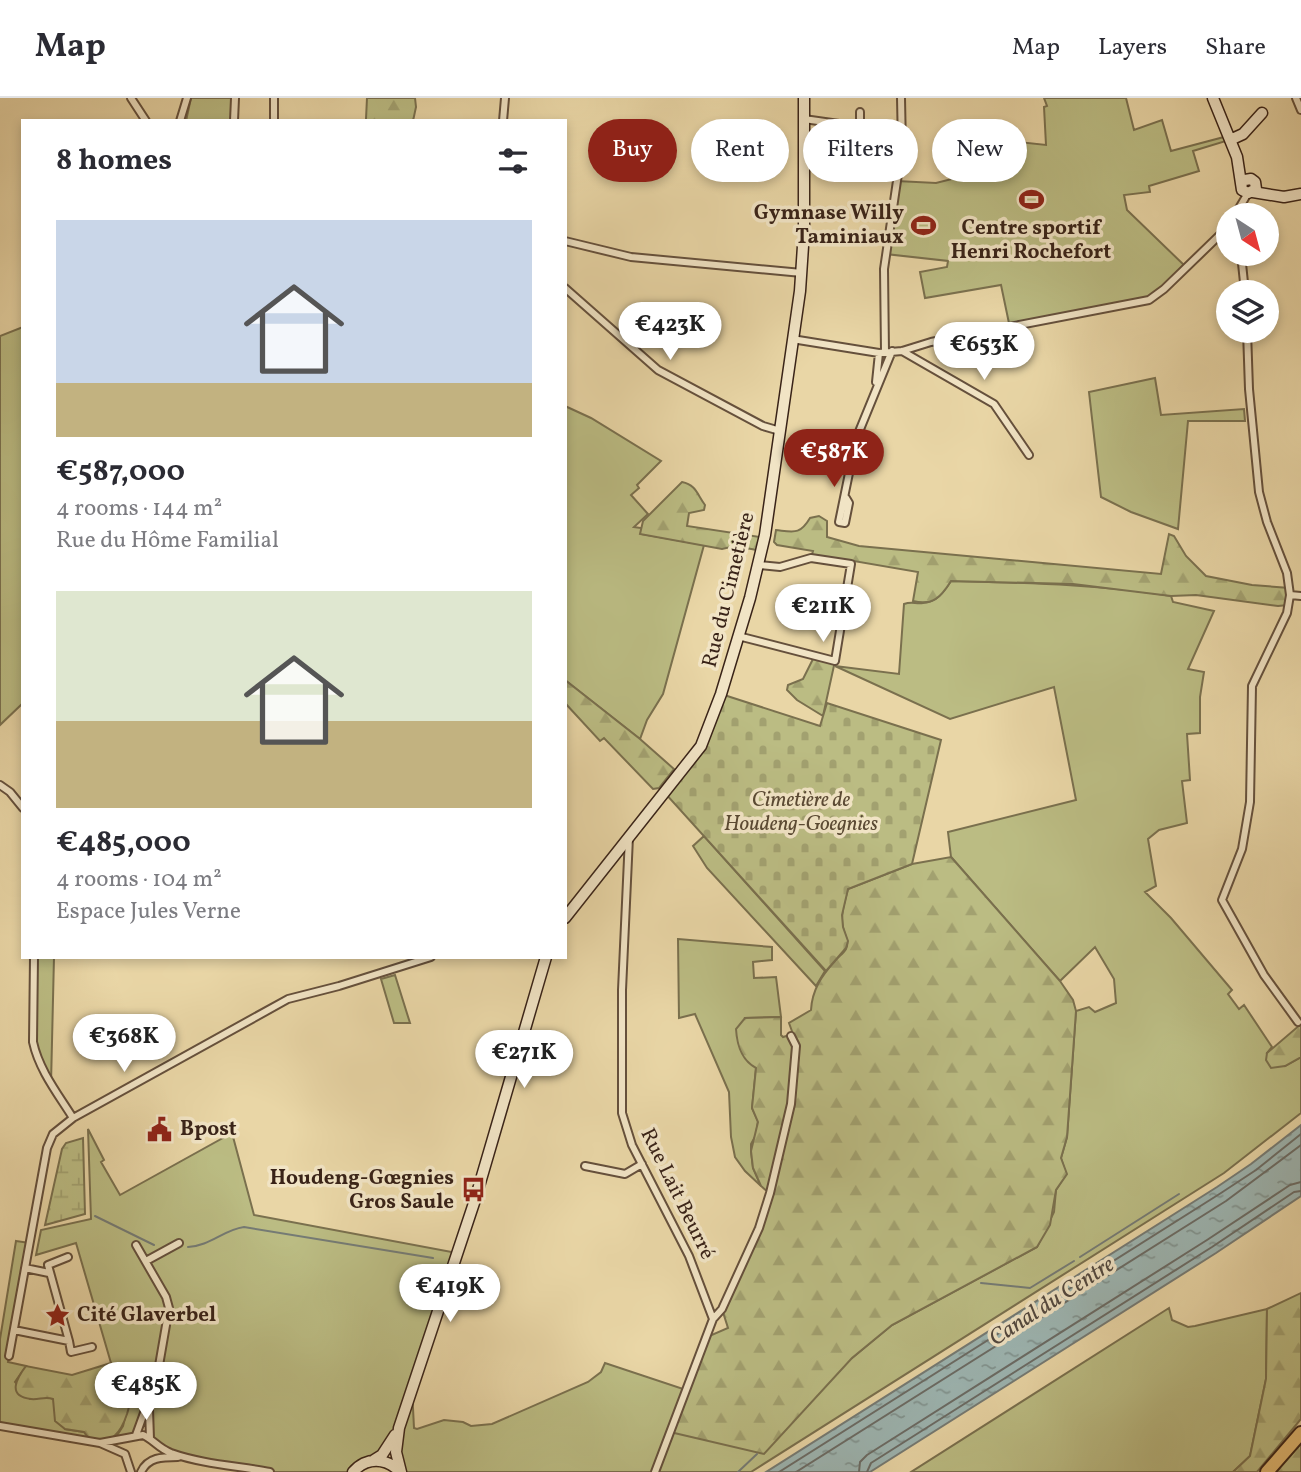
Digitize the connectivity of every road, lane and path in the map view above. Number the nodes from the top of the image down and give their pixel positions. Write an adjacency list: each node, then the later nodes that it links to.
1 (131, 98): 13 (street)
2 (187, 98): 14 (street)
3 (235, 98): 15 (street)
4 (274, 98): 16 (street)
5 (505, 98): 17 (street)
6 (804, 98): 18 (street, Rue du Cimetière)
7 (901, 98): 32 (street)
8 (1213, 98): 20 (street)
9 (1296, 98): 10 (street)
10 (1301, 110)
11 (860, 112): 19 (street)
12 (1262, 113): 20 (street)
13 (145, 119)
14 (181, 119)
15 (234, 119)
16 (274, 119)
17 (503, 119)
18 (804, 119)
19 (860, 119)
20 (1230, 140): 22 (street)
21 (803, 182): 27 (street, Rue du Cimetière)
22 (1249, 187): 23 (street); 24 (street)
23 (1301, 194)
24 (1241, 203)
25 (1216, 239): 31 (street)
26 (567, 241): 27 (street)
27 (802, 273): 29 (street, Rue du Cimetière)
28 (567, 290): 34 (street)
29 (792, 340): 32 (street); 34 (street, Rue du Cimetière)
30 (1247, 343): 38 (street)
31 (902, 351): 32 (street); 35 (street)
32 (885, 352): 33 (street); 33 (street)
33 (876, 387): 36 (street)
34 (780, 431): 37 (street, Rue du Cimetière)
35 (1029, 455)
36 (842, 523)
37 (759, 565): 40 (street, Rue du Cimetière); 40 (street)
38 (1290, 595): 39 (street); 48 (street)
39 (1301, 596)
40 (738, 636): 43 (street, Rue du Cimetière)
41 (0, 785): 42 (street)
42 (21, 806)
43 (630, 835): 44 (street, Rue du Cimetière); 51 (street, Rue Lait Beurré)
44 (567, 915)
45 (34, 959): 50 (street)
46 (425, 959): 50 (street)
47 (545, 959): 66 (street)
48 (1298, 1022)
49 (791, 1036): 59 (street)
50 (73, 1118): 57 (street)
51 (642, 1164): 52 (street); 59 (street, Rue Lait Beurré)
52 (585, 1167)
53 (179, 1243): 56 (street)
54 (136, 1245): 56 (street)
55 (68, 1257): 58 (street)
56 (146, 1261): 64 (street)
57 (25, 1268): 58 (street); 60 (street)
58 (49, 1273): 61 (street)
59 (713, 1319): 81 (street)
60 (14, 1331): 61 (street); 63 (street)
61 (69, 1341): 62 (street)
62 (92, 1347)
63 (9, 1356)
64 (149, 1404): 68 (street); 70 (street)
65 (0, 1426): 71 (street)
66 (399, 1428): 74 (street); 80 (street)
67 (1301, 1433): 82 (highway)
68 (136, 1435): 69 (street); 70 (street)
69 (129, 1439): 71 (street); 72 (street)
70 (152, 1442): 73 (street); 75 (street)
71 (100, 1443): 72 (street)
72 (127, 1457): 75 (street); 77 (street)
73 (186, 1458): 75 (street); 79 (street)
74 (373, 1460): 76 (street); 80 (street)
75 (147, 1462): 78 (street)
76 (353, 1470)
77 (131, 1472)
78 (141, 1472)
79 (270, 1472)
80 (401, 1472)
81 (655, 1472)
82 (1267, 1472)

